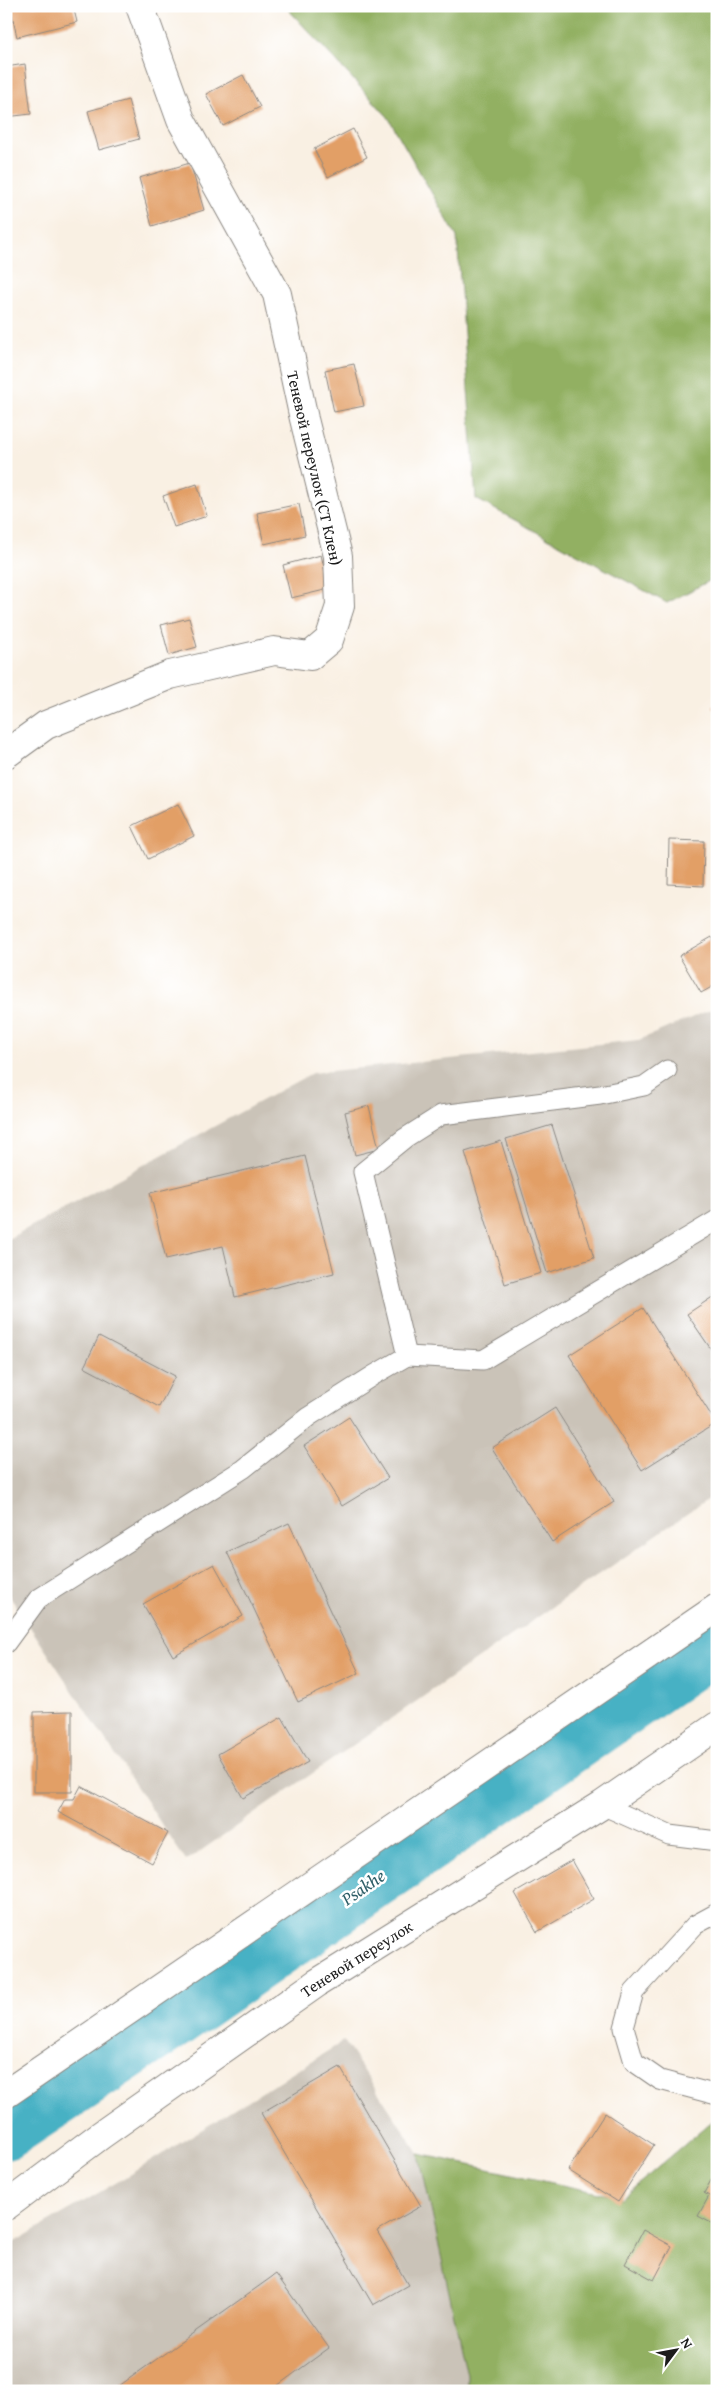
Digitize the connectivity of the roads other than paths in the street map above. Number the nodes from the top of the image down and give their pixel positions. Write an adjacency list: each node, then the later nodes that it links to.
1 (140, 6): 2 (street, Теневой переулок (СТ Клен))
2 (6, 754)
3 (667, 1070): 5 (lane)
4 (717, 1220): 5 (lane)
5 (406, 1356): 7 (lane)
6 (717, 1608): 12 (street)
7 (6, 1642)
8 (717, 1726): 9 (street, Теневой переулок)
9 (602, 1805): 10 (lane); 14 (street, Теневой переулок)
10 (717, 1841)
11 (717, 1913): 13 (lane)
12 (6, 2094)
13 (717, 2095)
14 (6, 2206)

